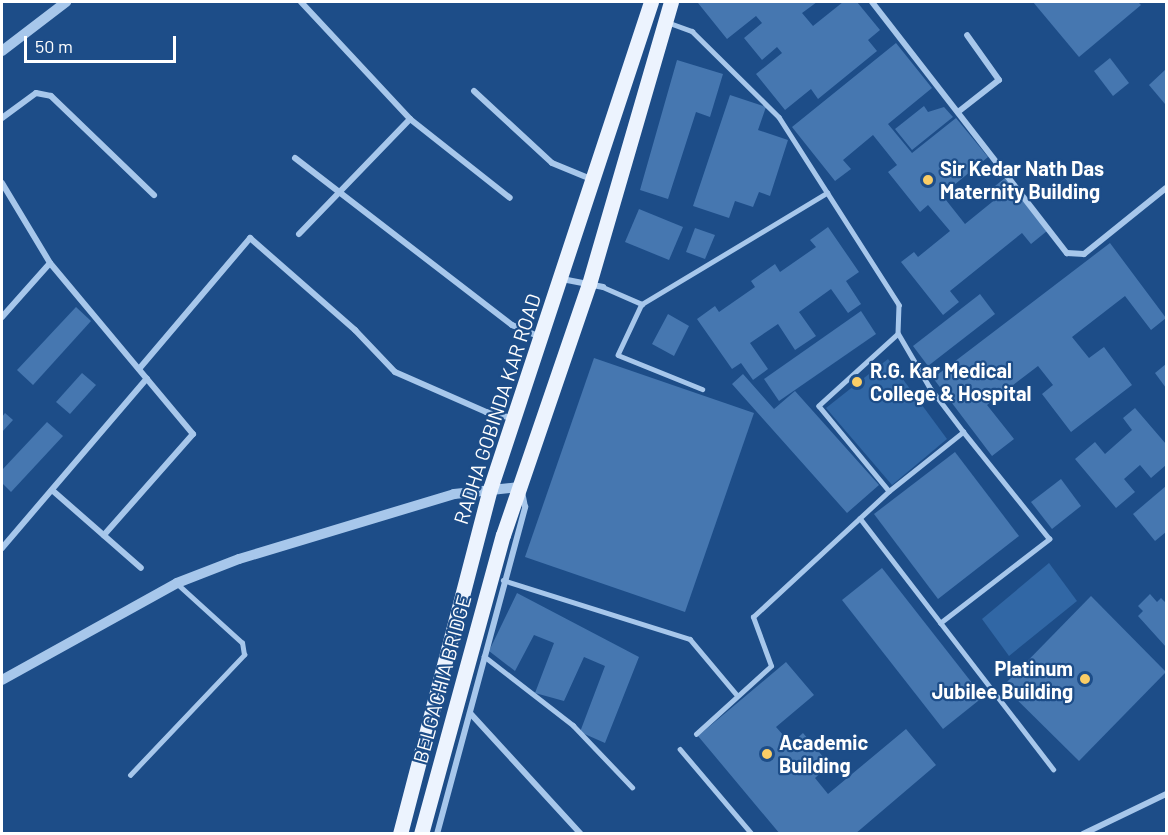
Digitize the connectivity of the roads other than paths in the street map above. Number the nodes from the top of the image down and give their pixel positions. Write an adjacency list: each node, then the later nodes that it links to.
1 (66, 2): 8 (street)
2 (301, 2): 12 (street)
3 (651, 2): 14 (main road, RADHA GOBINDA KAR ROAD)
4 (671, 2): 6 (main road)
5 (872, 2): 10 (street)
6 (664, 22): 18 (lane); 24 (main road)
7 (967, 35): 10 (street)
8 (2, 51)
9 (474, 91): 14 (street)
10 (958, 112): 16 (street)
11 (2, 118): 19 (street)
12 (410, 119): 17 (street); 20 (street)
13 (295, 158): 17 (street)
14 (594, 181): 23 (main road, RADHA GOBINDA KAR ROAD)
15 (2, 183): 22 (street)
16 (1167, 188)
17 (340, 192): 21 (street); 28 (street)
18 (827, 193): 25 (lane); 27 (lane)
19 (154, 195)
20 (510, 198)
21 (298, 234)
22 (50, 263): 26 (street); 29 (street)
23 (562, 279): 24 (street); 28 (main road, RADHA GOBINDA KAR ROAD)
24 (596, 285): 25 (lane); 34 (main road)
25 (642, 304): 31 (lane)
26 (2, 316)
27 (898, 334): 33 (lane); 37 (lane)
28 (543, 338): 32 (main road, RADHA GOBINDA KAR ROAD)
29 (139, 369): 30 (street); 32 (street)
30 (147, 378): 36 (street); 39 (street)
31 (702, 389)
32 (516, 419): 35 (main road, RADHA GOBINDA KAR ROAD)
33 (963, 432): 37 (lane); 44 (lane)
34 (520, 486): 35 (street); 42 (street); 56 (main road, BELGACHIA BRIDGE)
35 (490, 489): 43 (street); 55 (main road, RADHA GOBINDA KAR ROAD)
36 (52, 490): 39 (street); 40 (street)
37 (890, 490): 38 (lane)
38 (860, 519): 44 (lane); 47 (lane)
39 (104, 535): 41 (street)
40 (2, 548)
41 (141, 568)
42 (502, 580): 45 (street); 47 (lane)
43 (177, 583): 46 (street); 52 (lane)
44 (940, 623): 51 (lane)
45 (484, 656): 48 (street); 53 (lane)
46 (2, 680)
47 (737, 695): 49 (lane)
48 (470, 713): 57 (street); 58 (street)
49 (696, 734)
50 (680, 749): 59 (lane)
51 (1053, 769)
52 (130, 775)
53 (632, 787)
54 (1167, 794): 60 (street)
55 (400, 834)
56 (422, 834)
57 (437, 834)
58 (581, 834)
59 (752, 834)
60 (1083, 834)

